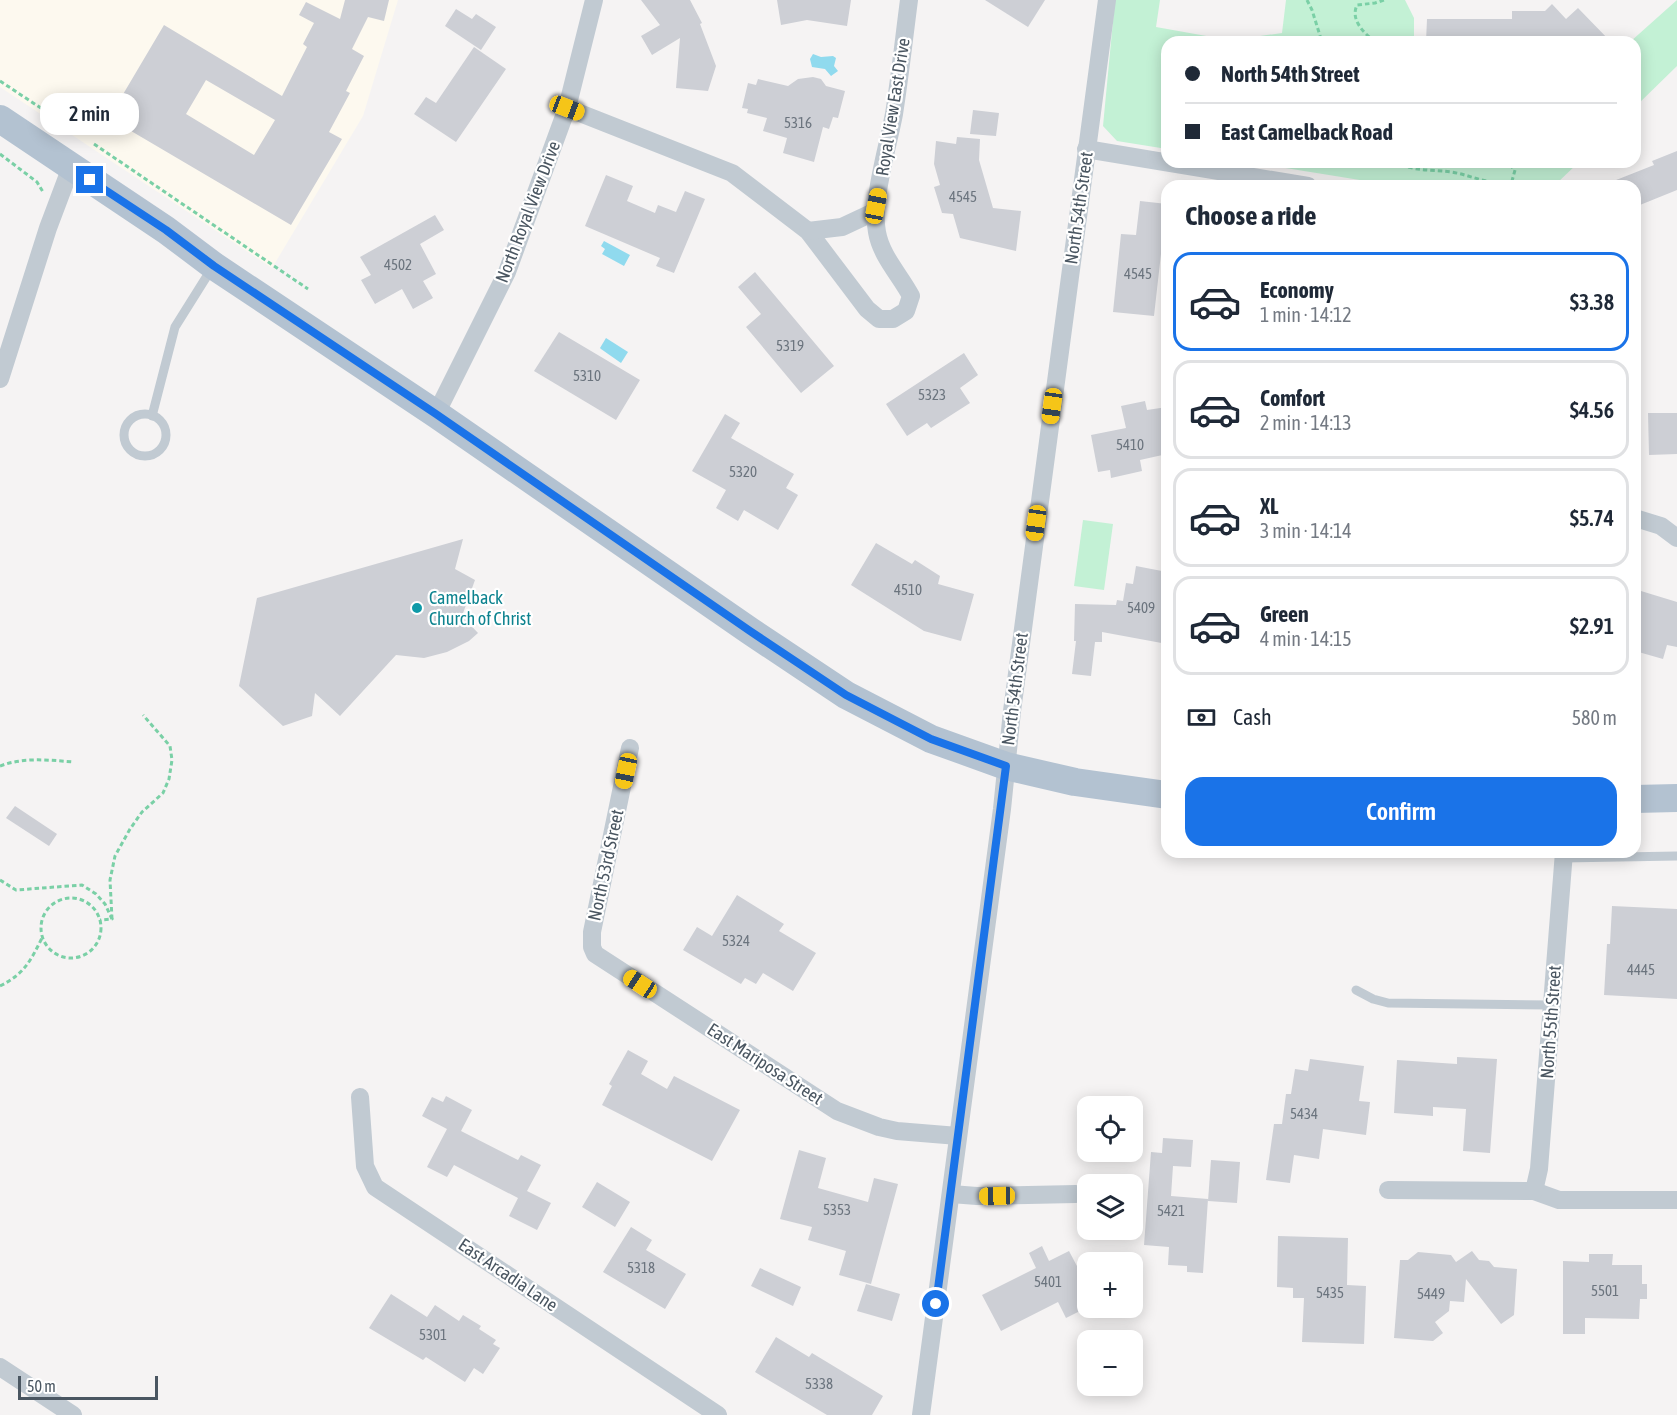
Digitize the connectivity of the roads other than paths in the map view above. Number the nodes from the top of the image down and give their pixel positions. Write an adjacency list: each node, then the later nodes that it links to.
1 (594, 0): 4 (street, North Royal View Drive)
2 (909, 0): 11 (street, Royal View East Drive)
3 (1107, 0): 6 (street, North 54th Street)
4 (567, 108): 12 (street); 15 (street, North Royal View Drive)
5 (0, 119): 8 (main road)
6 (1086, 148): 7 (street); 20 (street, North 54th Street)
7 (1161, 161)
8 (71, 167): 13 (main road); 14 (street)
9 (1203, 168): 10 (street)
10 (1273, 180)
11 (874, 212): 12 (street); 12 (street, Royal View East Drive)
12 (808, 231)
13 (214, 266): 15 (main road); 16 (lane)
14 (0, 379)
15 (436, 414): 20 (main road)
16 (152, 416): 16 (lane)
17 (1641, 520): 18 (street)
18 (1677, 538)
19 (630, 748): 27 (street, North 53rd Street)
20 (1006, 766): 21 (main road); 31 (street, North 54th Street)
21 (1161, 794)
22 (1677, 798): 23 (main road)
23 (1641, 799)
24 (1641, 856): 25 (lane)
25 (1677, 856)
26 (1563, 858): 29 (street, North 55th Street)
27 (592, 947): 31 (street, East Mariposa Street)
28 (1356, 990): 29 (lane)
29 (1552, 1005): 33 (street, North 55th Street)
30 (360, 1097): 39 (street, East Arcadia Lane)
31 (958, 1136): 34 (street, North 54th Street)
32 (1388, 1190): 33 (street)
33 (1534, 1191): 36 (street)
34 (951, 1194): 35 (street); 40 (street, North 54th Street)
35 (1076, 1194)
36 (1677, 1200)
37 (0, 1367): 38 (street)
38 (73, 1415)
39 (718, 1415)
40 (921, 1415)

